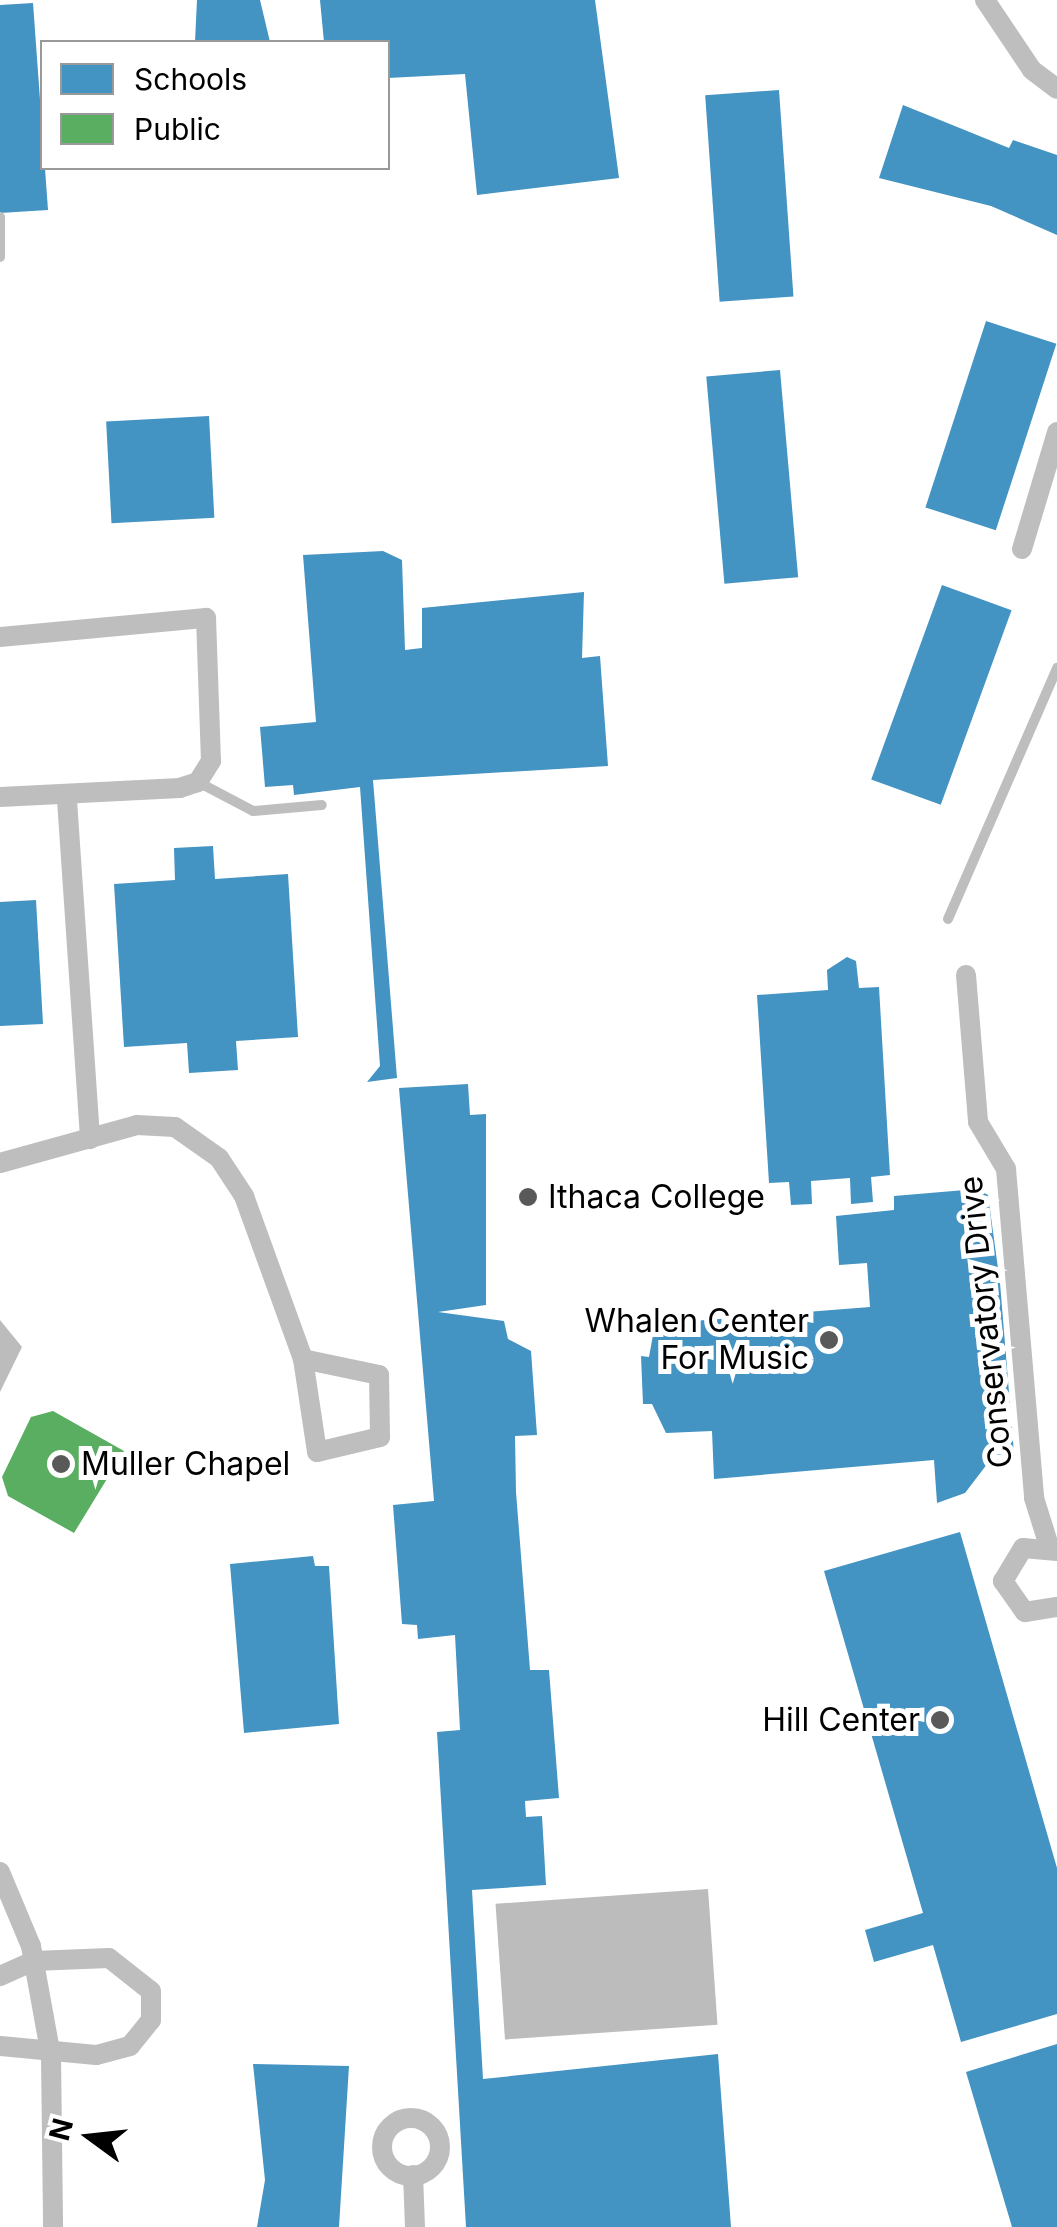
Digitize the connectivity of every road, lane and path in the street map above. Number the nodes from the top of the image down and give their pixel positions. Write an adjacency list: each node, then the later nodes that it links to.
1 (991, 1): 2 (street)
2 (1057, 89)
3 (0, 217): 4 (lane)
4 (0, 257)
5 (1057, 432): 6 (street)
6 (1022, 549)
7 (0, 637): 9 (street)
8 (1057, 668): 13 (lane)
9 (198, 782): 11 (street); 12 (lane)
10 (0, 797): 11 (street)
11 (67, 800): 15 (street)
12 (322, 805)
13 (948, 919)
14 (966, 975): 18 (street, Conservatory Drive)
15 (90, 1139): 16 (street); 17 (street)
16 (0, 1162)
17 (303, 1359): 17 (street)
18 (1053, 1549): 19 (street)
19 (1057, 1607)
20 (0, 1872): 21 (street)
21 (34, 1961): 22 (street); 24 (street); 24 (street)
22 (0, 1976)
23 (0, 2046): 24 (street)
24 (51, 2056): 26 (street)
25 (412, 2175): 27 (street)
26 (53, 2227)
27 (415, 2227)

